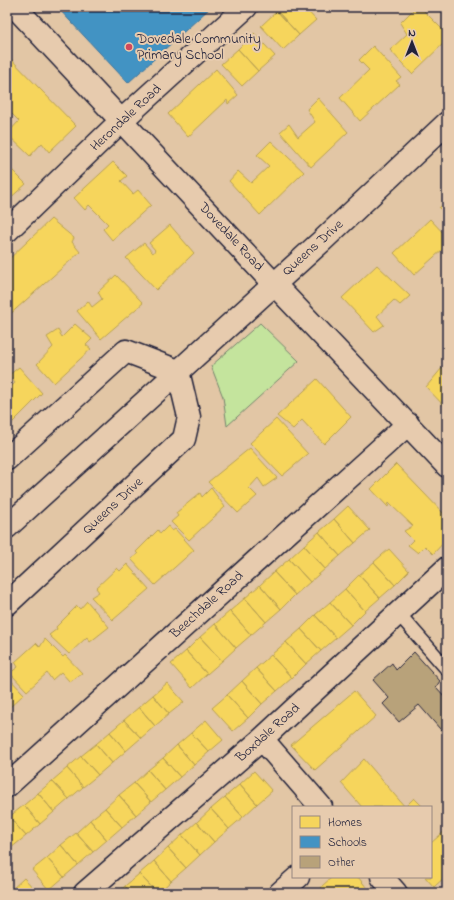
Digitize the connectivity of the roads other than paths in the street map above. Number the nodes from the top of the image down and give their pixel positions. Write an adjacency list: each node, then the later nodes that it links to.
1 (15, 7): 3 (street); 4 (street, Dovedale Road)
2 (246, 7): 4 (street, Herondale Road)
3 (7, 14)
4 (122, 120): 6 (street, Herondale Road); 7 (street, Dovedale Road)
5 (447, 123): 7 (street, Queens Drive)
6 (7, 230)
7 (274, 283): 8 (street, Queens Drive); 9 (street, Dovedale Road)
8 (178, 371): 10 (street); 12 (street, Queens Drive); 14 (street, Queens Drive)
9 (408, 424): 11 (street, Dovedale Road); 18 (street, Beechdale Road)
10 (7, 459)
11 (447, 466)
12 (7, 527)
13 (447, 568): 15 (street, Boxdale Road)
14 (7, 604)
15 (398, 613): 16 (lane); 17 (street, Boxdale Road)
16 (447, 669)
17 (262, 739): 19 (street); 22 (street, Boxdale Road)
18 (7, 786)
19 (320, 806)
20 (297, 878): 23 (street)
21 (383, 878): 24 (street)
22 (85, 893)
23 (280, 893)
24 (396, 893)

